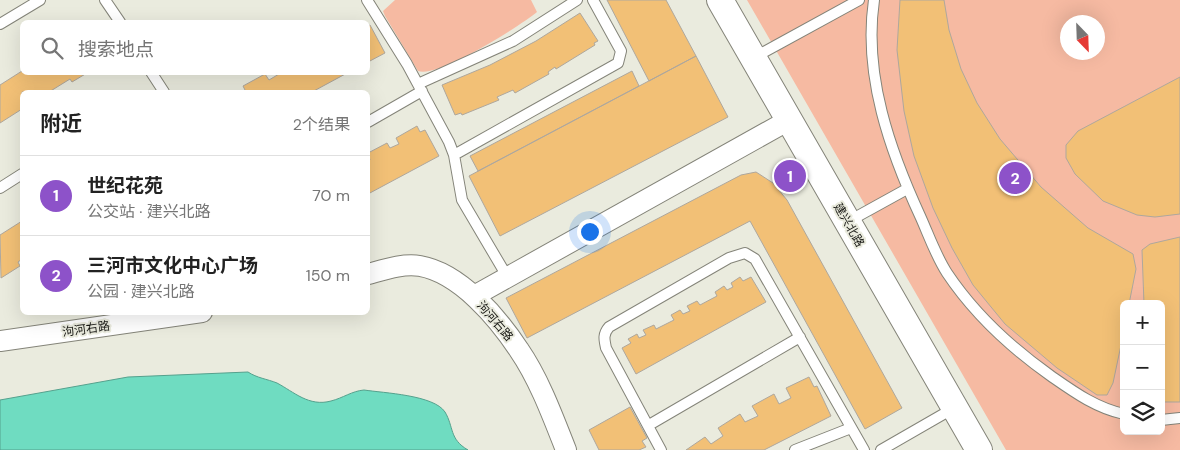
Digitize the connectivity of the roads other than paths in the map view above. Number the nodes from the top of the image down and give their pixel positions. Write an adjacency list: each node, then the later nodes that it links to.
1 (40, 0): 10 (lane)
2 (105, 0): 9 (lane)
3 (577, 0): 13 (lane)
4 (593, 0): 17 (lane)
5 (720, 0): 11 (street, 建兴北路)
6 (859, 0): 11 (lane)
7 (874, 0): 20 (lane)
8 (371, 1): 13 (lane)
9 (119, 20)
10 (0, 24)
11 (754, 58): 15 (street, 建兴北路)
12 (153, 75): 14 (lane)
13 (420, 88): 16 (lane); 17 (lane)
14 (162, 90)
15 (789, 120): 21 (street, 建兴北路); 23 (street)
16 (370, 121)
17 (454, 155): 23 (lane)
18 (20, 175): 19 (lane)
19 (0, 188)
20 (907, 189): 21 (lane); 29 (lane)
21 (847, 222): 28 (street, 建兴北路)
22 (370, 274): 24 (street, 泃河右路)
23 (508, 278): 24 (street)
24 (474, 296): 34 (street, 泃河右路)
25 (181, 315): 27 (street, 泃河右路)
26 (800, 337): 32 (lane); 32 (lane); 33 (lane)
27 (0, 341)
28 (954, 408): 38 (lane); 39 (street, 建兴北路)
29 (1120, 413)
30 (1165, 420): 31 (lane)
31 (1179, 420)
32 (649, 425): 35 (lane)
33 (851, 428): 36 (lane); 37 (lane)
34 (566, 450)
35 (661, 450)
36 (796, 450)
37 (864, 450)
38 (881, 450)
39 (979, 450)

